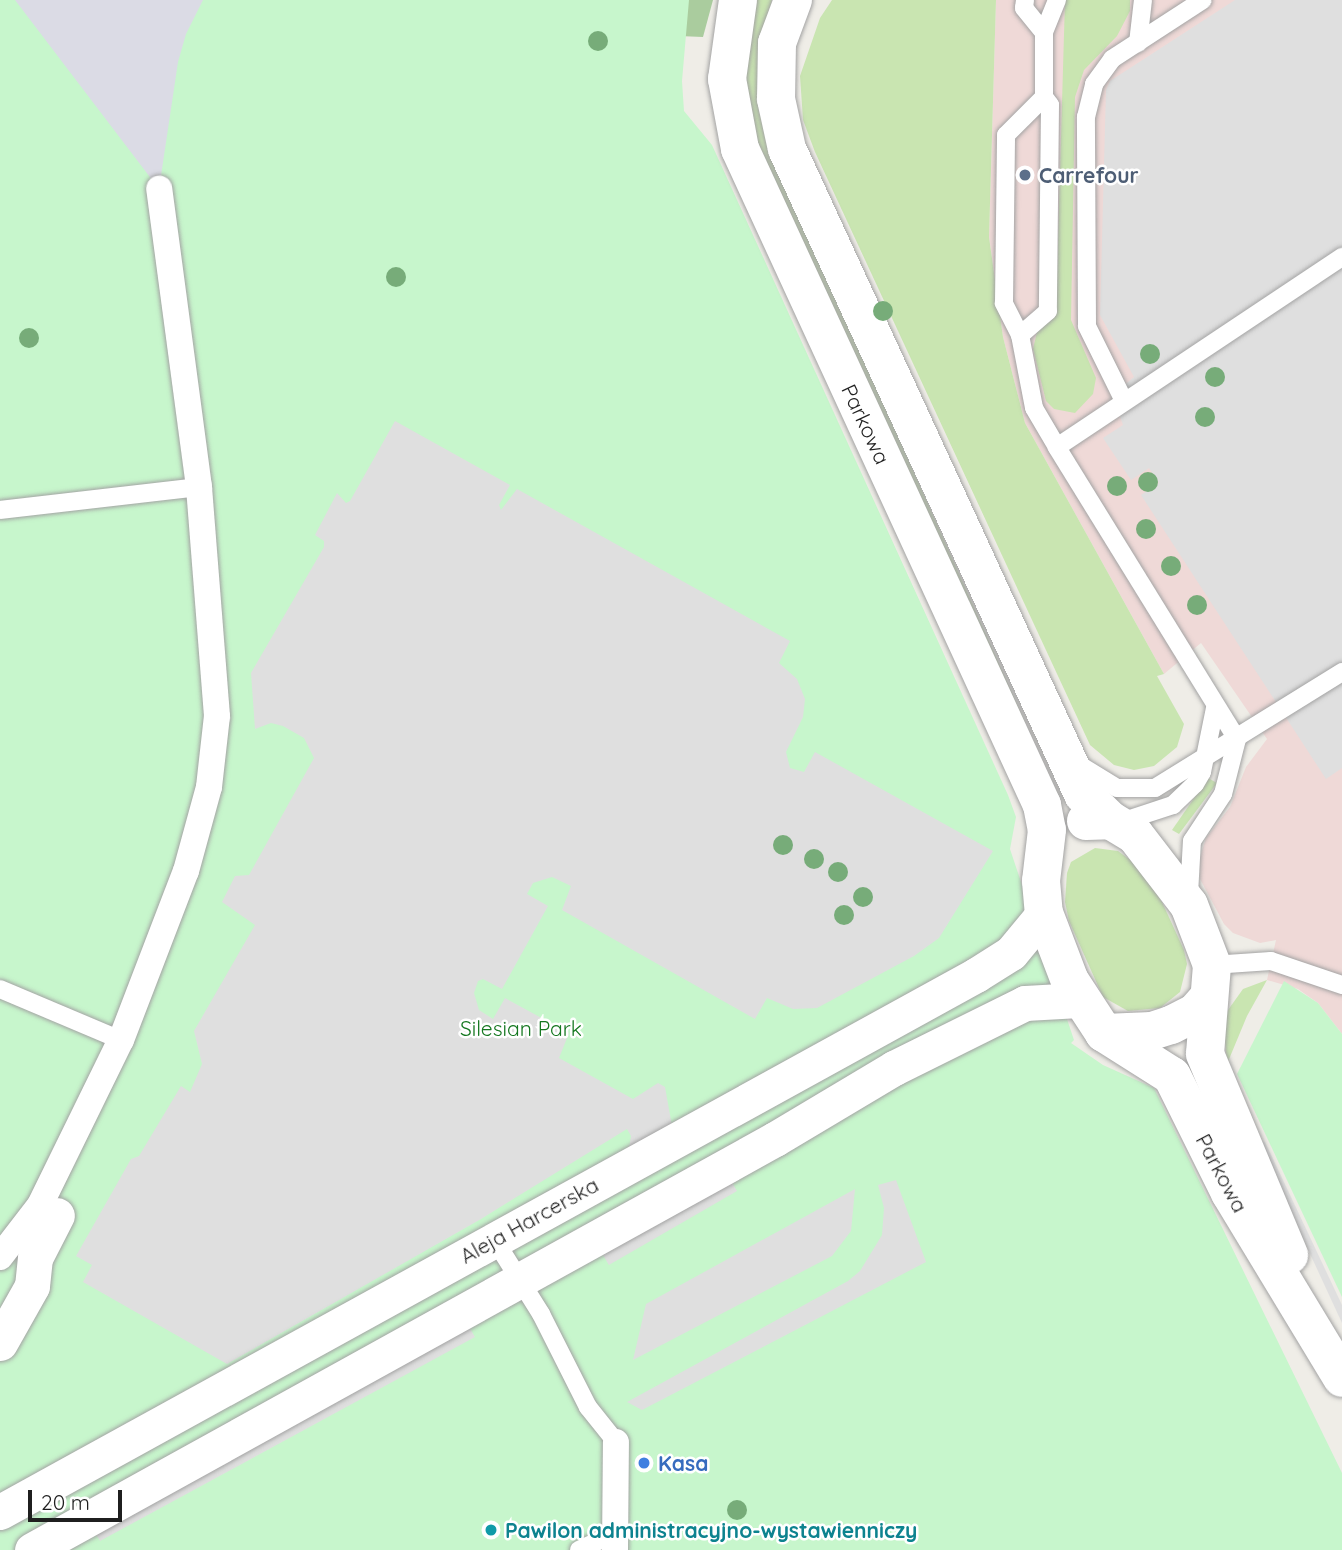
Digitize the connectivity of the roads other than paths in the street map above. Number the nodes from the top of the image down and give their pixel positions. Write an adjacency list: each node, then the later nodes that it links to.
1 (738, 0): 23 (street, Parkowa)
2 (793, 0): 21 (street, Parkowa)
3 (1025, 0): 7 (lane)
4 (1057, 0): 7 (lane)
5 (1143, 0): 8 (lane)
6 (1202, 0): 8 (lane)
7 (1044, 33): 9 (lane)
8 (1138, 43): 13 (lane)
9 (1044, 97): 12 (lane); 12 (lane)
10 (159, 189): 15 (street)
11 (1342, 257): 13 (lane)
12 (1020, 335): 14 (lane)
13 (1124, 401): 14 (lane)
14 (1057, 447): 18 (lane)
15 (199, 487): 16 (lane); 31 (street)
16 (0, 510)
17 (1342, 672): 19 (lane)
18 (1215, 708): 19 (lane); 20 (lane)
19 (1237, 739): 20 (lane); 24 (lane)
20 (1206, 755): 21 (lane); 22 (lane)
21 (1067, 756): 22 (street, Parkowa)
22 (1113, 822): 23 (street); 24 (street)
23 (1047, 839): 25 (street)
24 (1189, 905): 26 (street)
25 (1044, 913): 29 (street); 32 (street, Aleja Harcerska)
26 (1210, 981): 27 (lane); 30 (street); 40 (street, Parkowa)
27 (1342, 985)
28 (0, 989): 31 (lane)
29 (1079, 1000): 30 (street); 33 (street)
30 (1104, 1033): 40 (street, Parkowa)
31 (121, 1040): 36 (street)
32 (681, 1136): 33 (street); 35 (street, Aleja Harcerska)
33 (704, 1178): 38 (street)
34 (57, 1215): 37 (street)
35 (494, 1239): 38 (lane); 42 (street, Aleja Harcerska)
36 (0, 1257)
37 (35, 1258): 39 (street); 41 (street)
38 (518, 1280): 44 (street); 45 (lane)
39 (0, 1293)
40 (1320, 1336): 43 (street, Parkowa)
41 (0, 1342)
42 (308, 1344): 44 (street); 46 (street, Aleja Harcerska)
43 (1342, 1378)
44 (330, 1384): 48 (street)
45 (616, 1442): 47 (street)
46 (0, 1512)
47 (615, 1542): 49 (lane)
48 (32, 1550)
49 (579, 1550)

